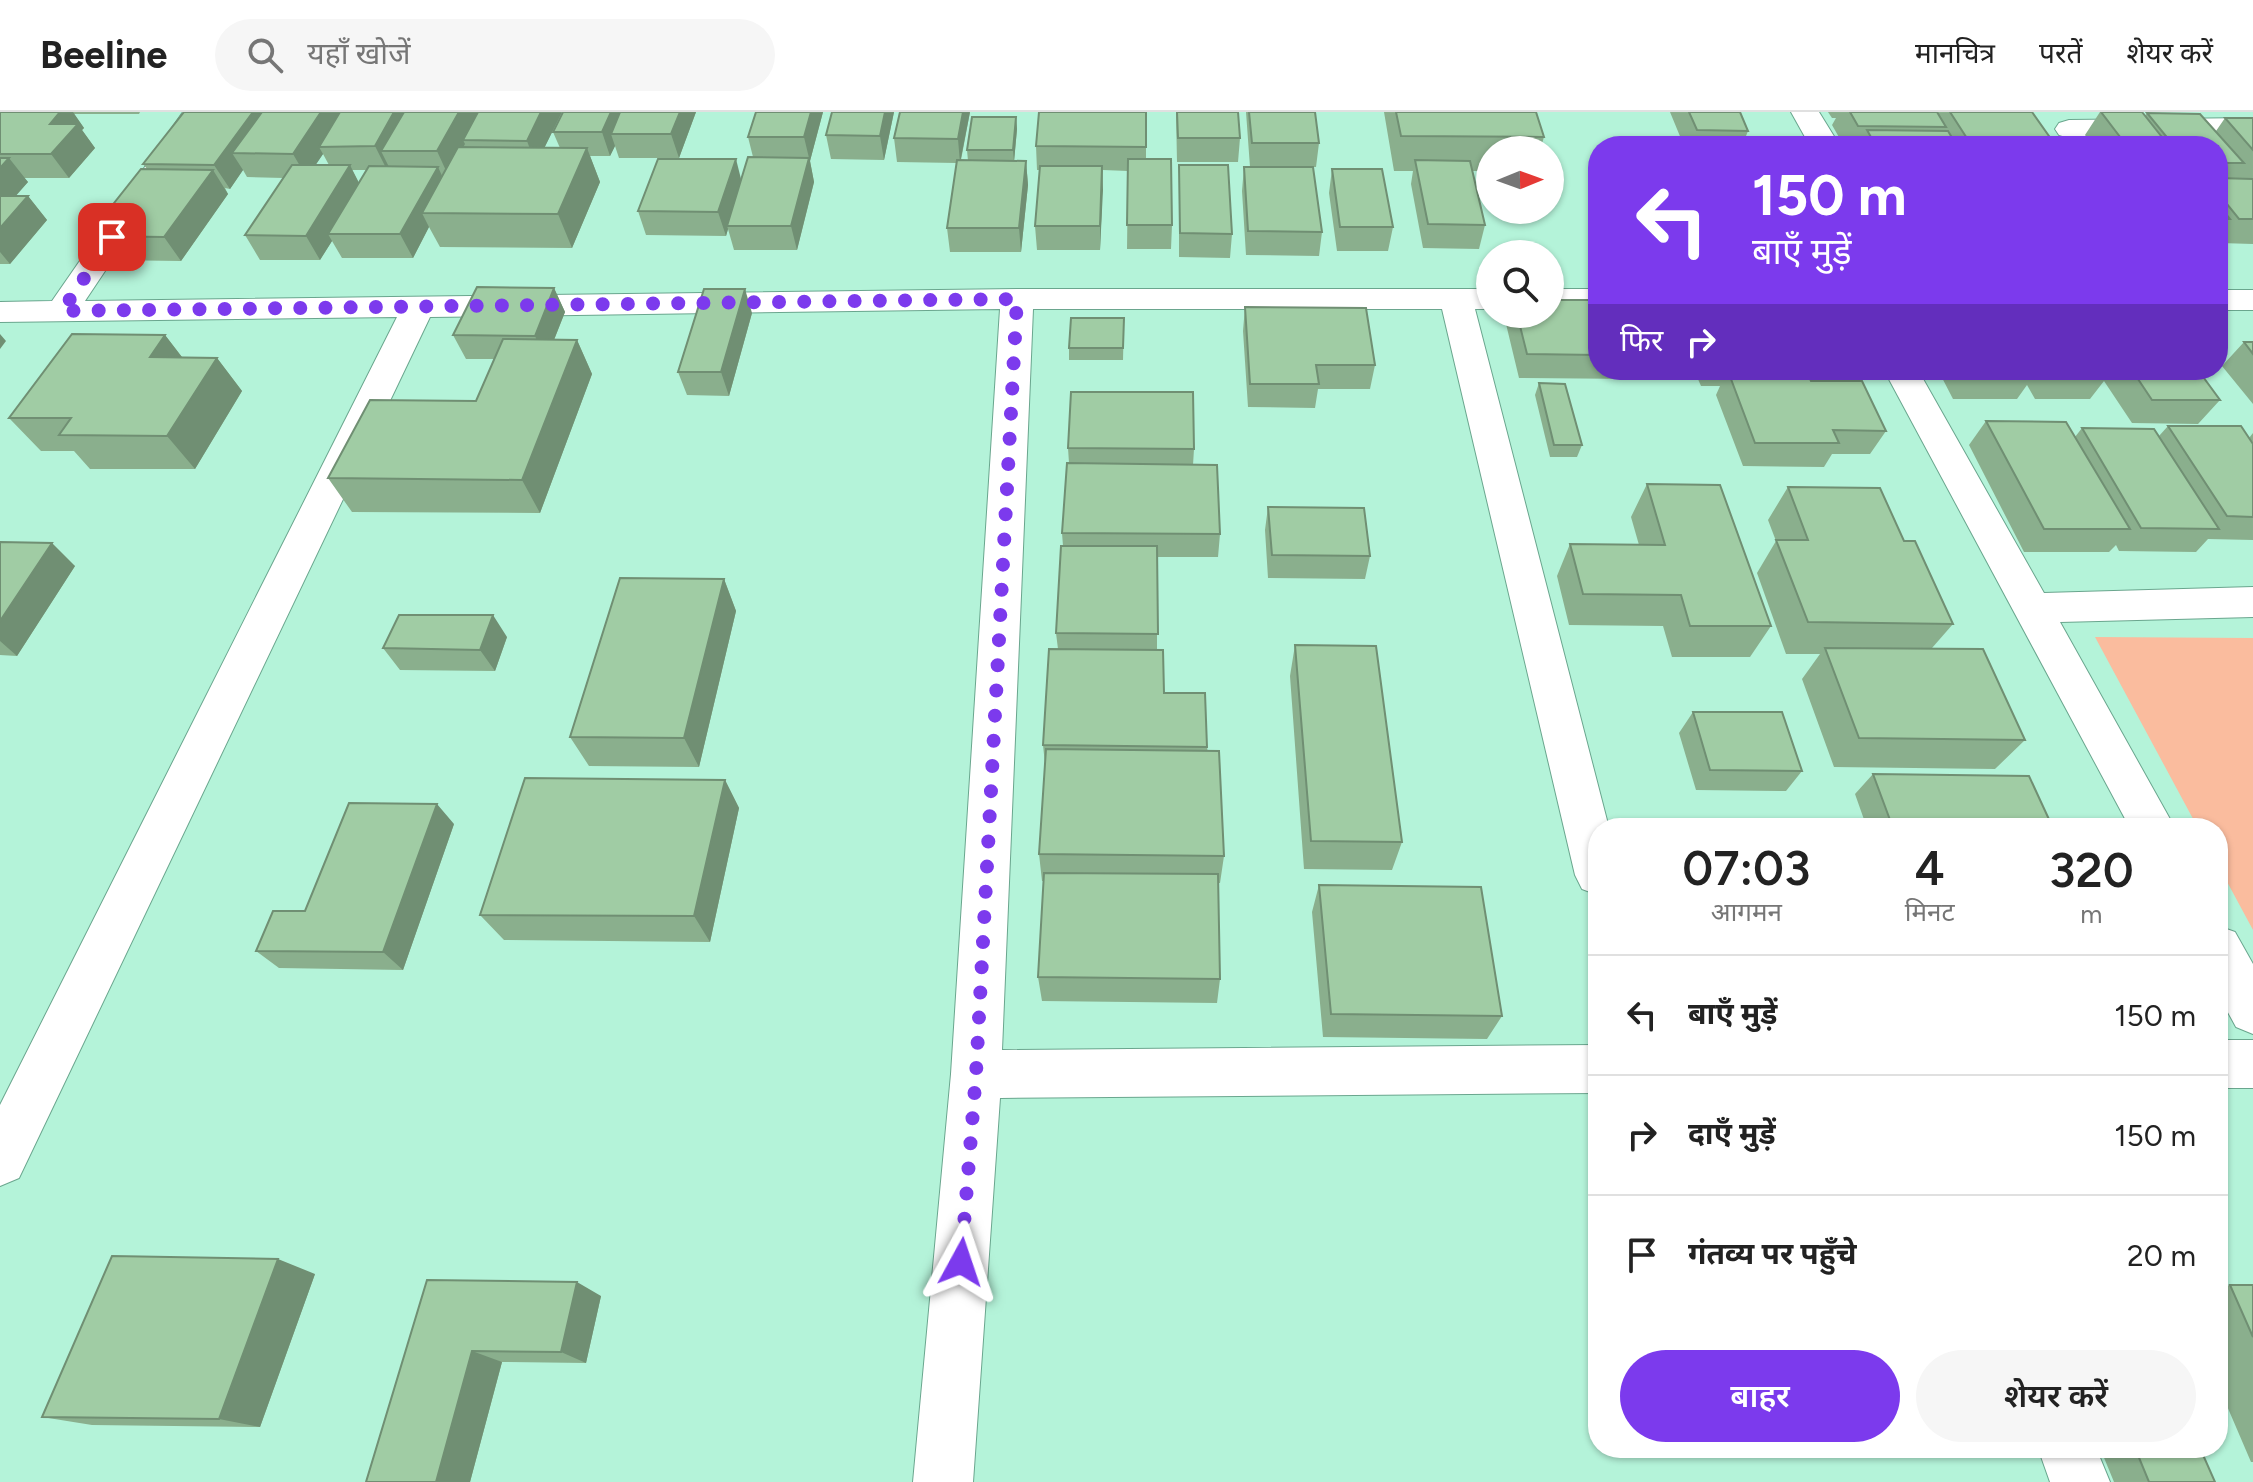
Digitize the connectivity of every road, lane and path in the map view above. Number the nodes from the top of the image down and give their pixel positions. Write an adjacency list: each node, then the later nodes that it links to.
1 (197, 112): 13 (street)
2 (1805, 112): 5 (street)
3 (2253, 127): 4 (street)
4 (2069, 129)
5 (1819, 136)
6 (1017, 299): 7 (street); 12 (street); 25 (street)
7 (1473, 299): 19 (street)
8 (1564, 299): 9 (street)
9 (1588, 299)
10 (2228, 300): 11 (street)
11 (2253, 300)
12 (418, 307): 13 (street); 26 (street)
13 (62, 311): 14 (street)
14 (0, 312)
15 (1907, 380): 17 (street)
16 (2253, 602): 17 (street)
17 (2032, 608): 18 (street)
18 (2148, 818)
19 (1588, 829)
20 (2228, 965): 21 (street)
21 (2253, 1011)
22 (2228, 1064): 23 (street)
23 (2253, 1064)
24 (1588, 1069): 25 (street)
25 (976, 1074): 28 (street)
26 (0, 1160)
27 (2071, 1458): 29 (street)
28 (943, 1482)
29 (2080, 1482)

